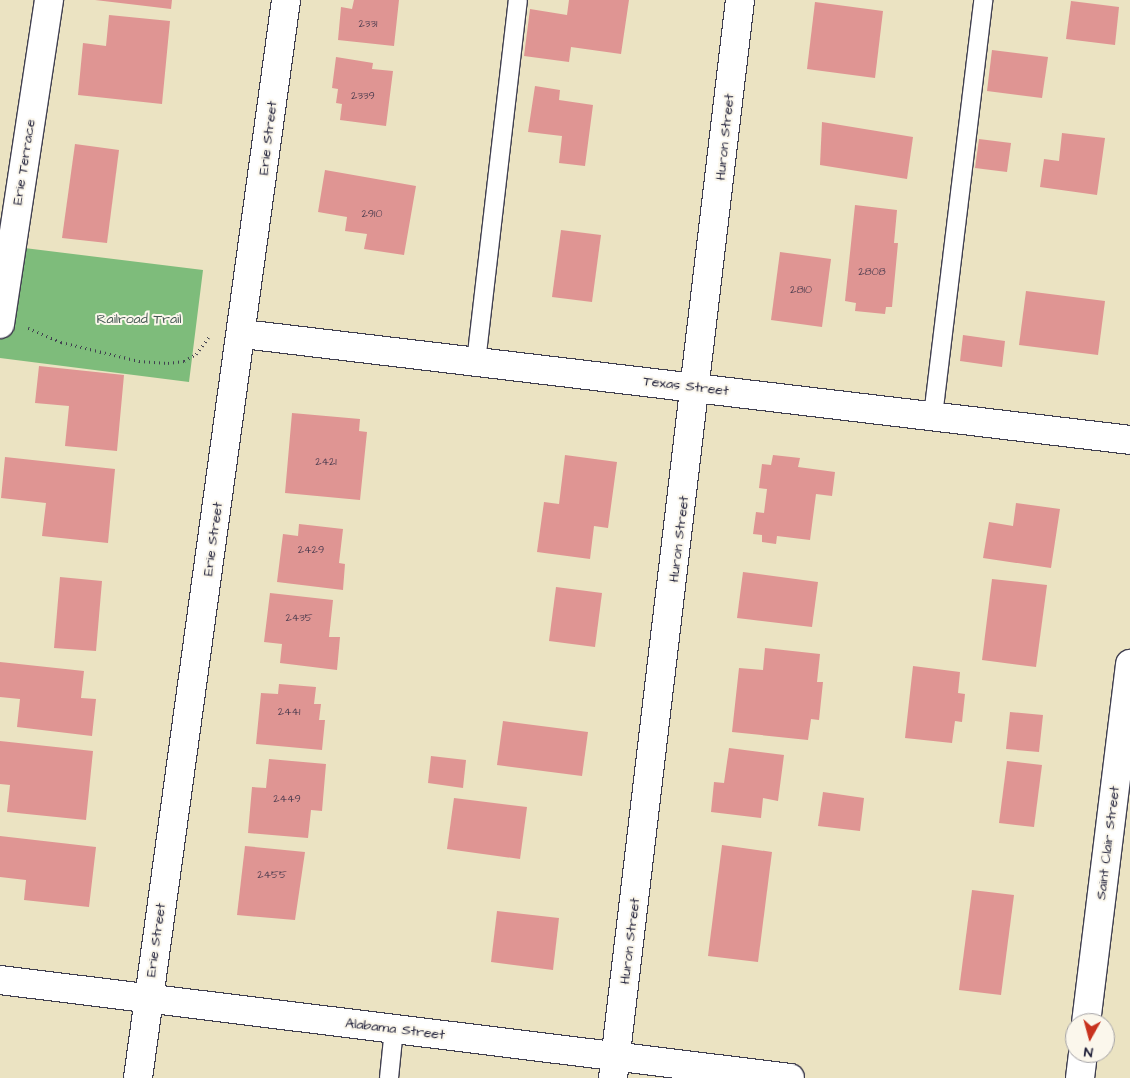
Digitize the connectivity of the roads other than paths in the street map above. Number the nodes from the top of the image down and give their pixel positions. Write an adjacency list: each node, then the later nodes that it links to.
1 (49, 0): 6 (street, Erie Terrace)
2 (286, 0): 7 (street, Erie Street)
3 (518, 0): 8 (lane)
4 (740, 0): 9 (street, Huron Street)
5 (983, 0): 10 (lane)
6 (0, 320)
7 (243, 334): 8 (street, Texas Street); 14 (street, Erie Street)
8 (476, 362): 9 (street, Texas Street)
9 (697, 387): 10 (street, Texas Street); 18 (street, Huron Street)
10 (933, 416): 11 (street, Texas Street)
11 (1130, 440)
12 (1130, 664): 15 (street, Saint Clair Street)
13 (0, 980): 14 (street, Alabama Street)
14 (148, 998): 16 (street, Alabama Street); 19 (street, Erie Street)
15 (1087, 1013)
16 (394, 1029): 18 (street, Alabama Street); 20 (lane)
17 (1082, 1063): 22 (street)
18 (614, 1067): 21 (street, Alabama Street)
19 (138, 1078)
20 (389, 1078)
21 (790, 1078)
22 (1080, 1078)

